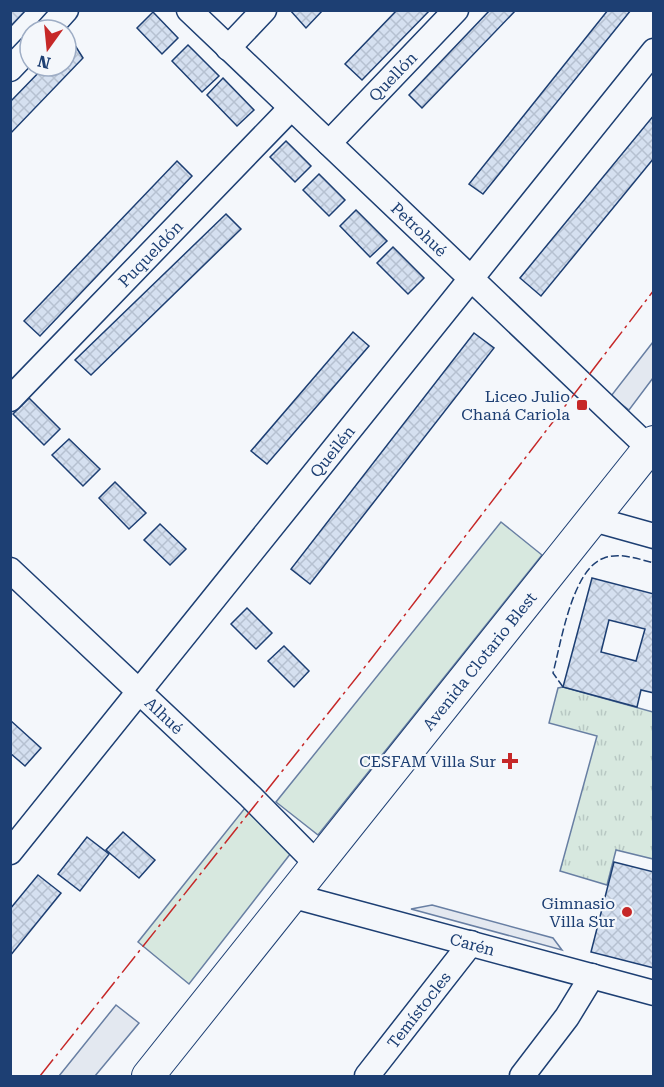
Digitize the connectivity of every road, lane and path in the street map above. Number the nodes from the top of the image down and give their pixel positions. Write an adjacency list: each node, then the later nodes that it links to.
1 (189, 10): 4 (street, Petrohué)
2 (264, 10): 4 (street)
3 (456, 10): 7 (street, Quellón)
4 (228, 48): 6 (street, Petrohué)
5 (654, 51): 8 (street, Queilén)
6 (291, 108): 7 (street, Petrohué); 9 (street, Puqueldón)
7 (329, 143): 8 (street, Petrohué)
8 (471, 278): 10 (street, Petrohué); 14 (street, Queilén)
9 (10, 399)
10 (651, 445): 11 (main road, Avenida Clotario Blest)
11 (593, 519): 12 (street); 16 (main road, Avenida Clotario Blest)
12 (654, 536)
13 (10, 570): 14 (street, Alhué)
14 (139, 693): 15 (street, Queilén); 16 (street, Alhué)
15 (10, 852)
16 (316, 863): 17 (main road, Avenida Clotario Blest)
17 (290, 895): 18 (street, Carén); 21 (main road, Avenida Clotario Blest)
18 (471, 942): 19 (street, Carén); 22 (street, Temístocles)
19 (592, 976): 20 (street, Carén); 23 (street)
20 (654, 993)
21 (148, 1077)
22 (367, 1077)
23 (522, 1077)

